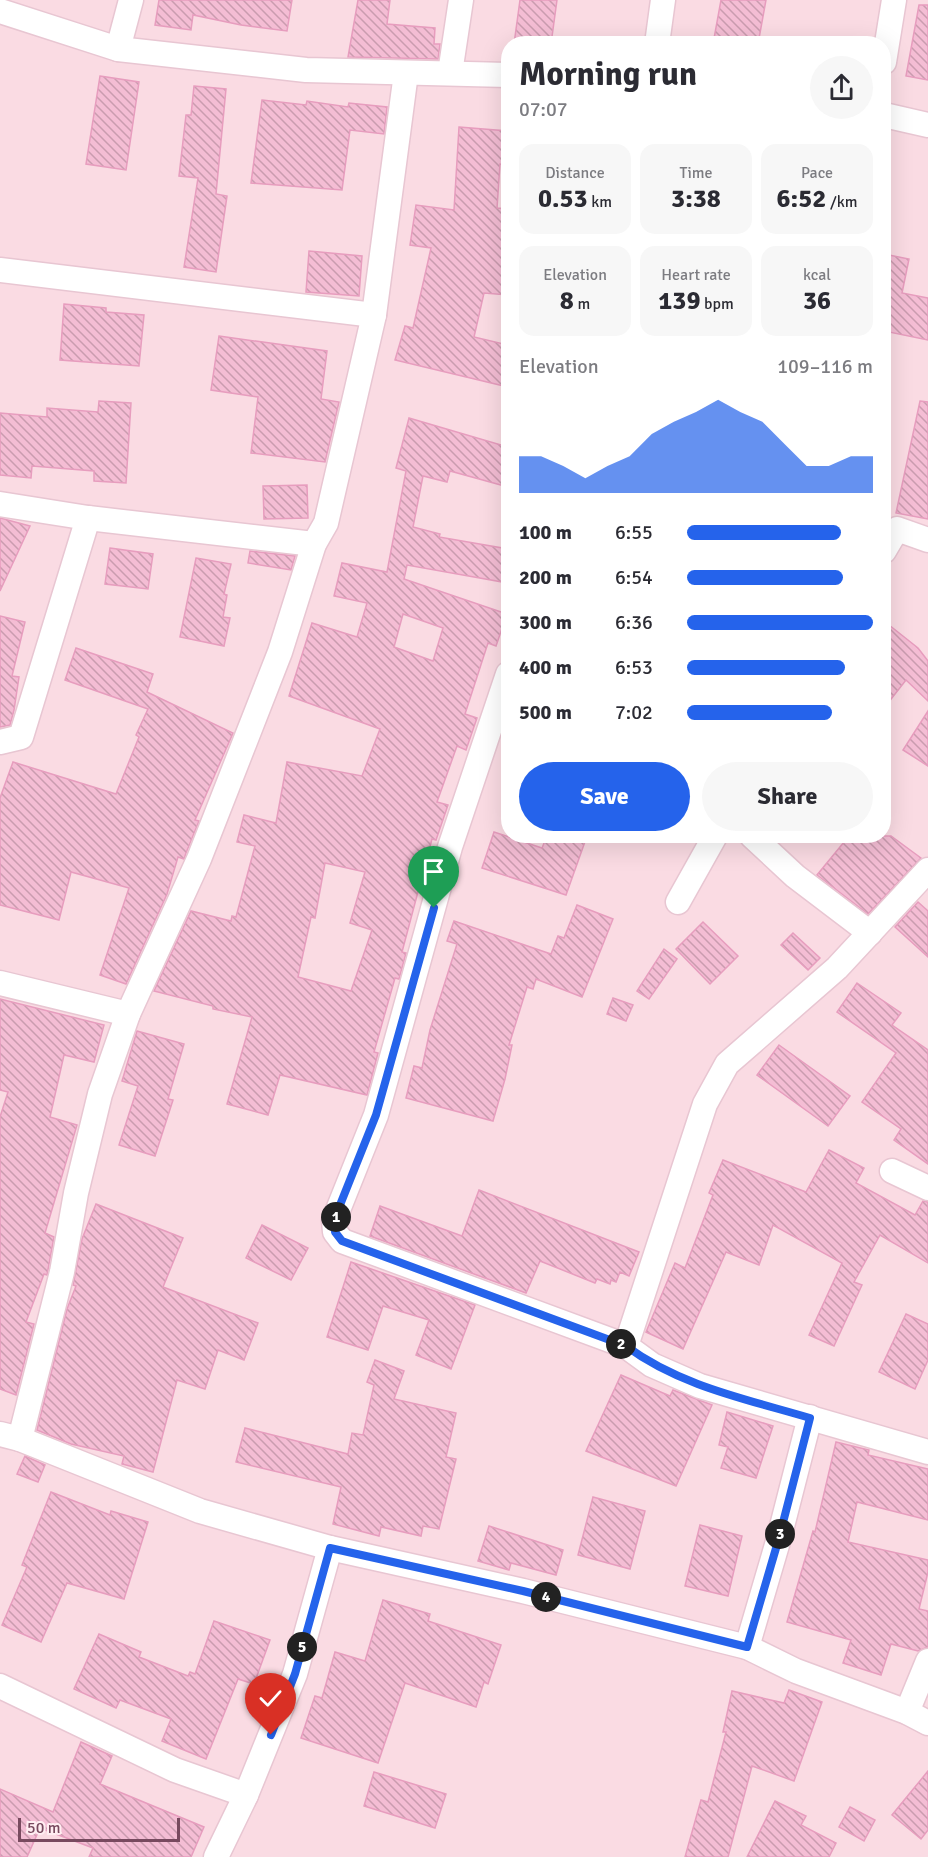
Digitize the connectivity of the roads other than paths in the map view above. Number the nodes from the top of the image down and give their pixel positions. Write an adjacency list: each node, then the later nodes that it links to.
1 (131, 0): 8 (street)
2 (461, 0): 10 (street)
3 (663, 0): 6 (street)
4 (894, 0): 7 (street)
5 (0, 10): 8 (street)
6 (658, 36)
7 (888, 36)
8 (118, 49): 9 (street)
9 (406, 73): 10 (street); 15 (street)
10 (450, 73): 11 (street)
11 (501, 75)
12 (891, 117): 13 (street)
13 (928, 125)
14 (0, 270): 15 (street)
15 (374, 315): 20 (street)
16 (0, 504): 17 (street)
17 (88, 518): 20 (street); 22 (street)
18 (891, 526): 19 (street)
19 (928, 540)
20 (314, 544): 29 (street)
21 (501, 695): 32 (street)
22 (0, 742)
23 (711, 843): 26 (street)
24 (760, 843): 27 (street)
25 (928, 870): 27 (street)
26 (678, 902)
27 (870, 933): 32 (street)
28 (0, 983): 29 (street)
29 (128, 1014): 34 (street)
30 (892, 1171): 31 (street)
31 (928, 1188)
32 (626, 1346): 33 (street)
33 (810, 1418): 35 (street); 37 (street)
34 (10, 1437): 36 (street)
35 (928, 1452)
36 (330, 1548): 37 (street); 41 (street)
37 (747, 1647): 40 (street)
38 (928, 1661): 40 (street)
39 (0, 1686): 41 (street)
40 (918, 1718)
41 (246, 1795): 42 (street)
42 (216, 1857)

